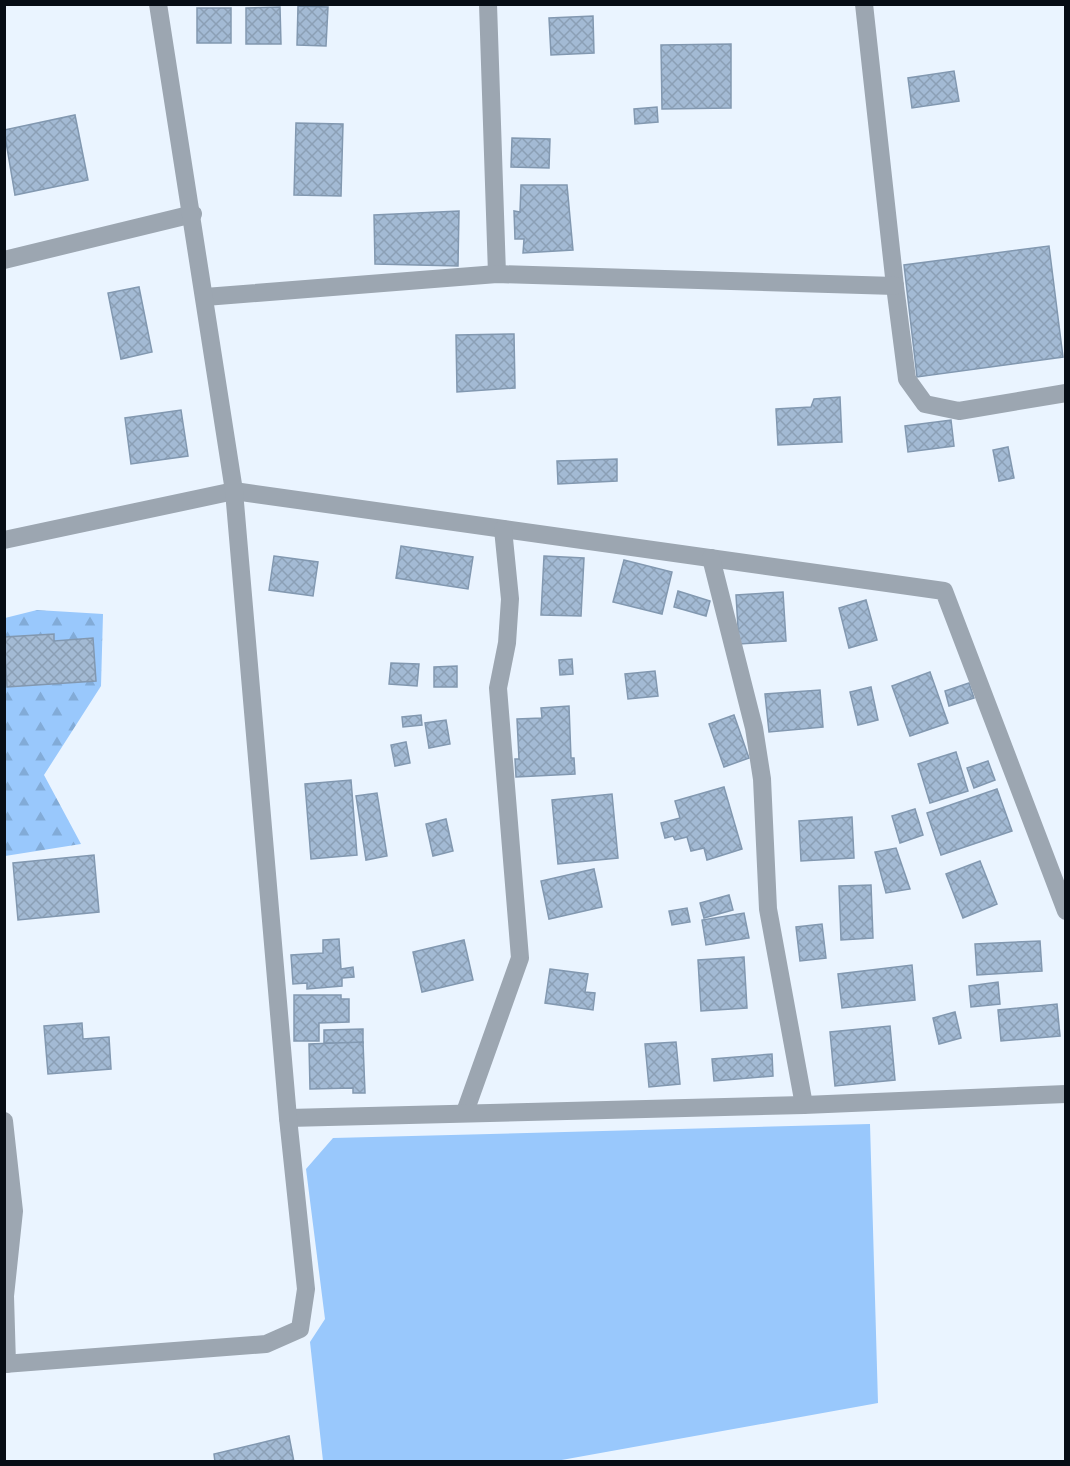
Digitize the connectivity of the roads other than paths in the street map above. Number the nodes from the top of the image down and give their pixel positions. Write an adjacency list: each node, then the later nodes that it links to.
1 (158, 4): 4 (street)
2 (488, 4): 6 (street)
3 (864, 4): 7 (street)
4 (193, 214): 5 (street); 8 (street)
5 (4, 260)
6 (497, 274): 7 (street); 8 (street)
7 (895, 286): 9 (street)
8 (205, 297): 10 (street)
9 (1065, 393)
10 (234, 491): 11 (street); 12 (street); 18 (street)
11 (503, 529): 13 (street); 17 (street)
12 (4, 540)
13 (711, 558): 14 (street); 16 (street)
14 (1065, 911)
15 (1065, 1094): 16 (street)
16 (804, 1105): 17 (street)
17 (465, 1112): 18 (street)
18 (288, 1118): 20 (street)
19 (4, 1121): 20 (street)
20 (6, 1364)

